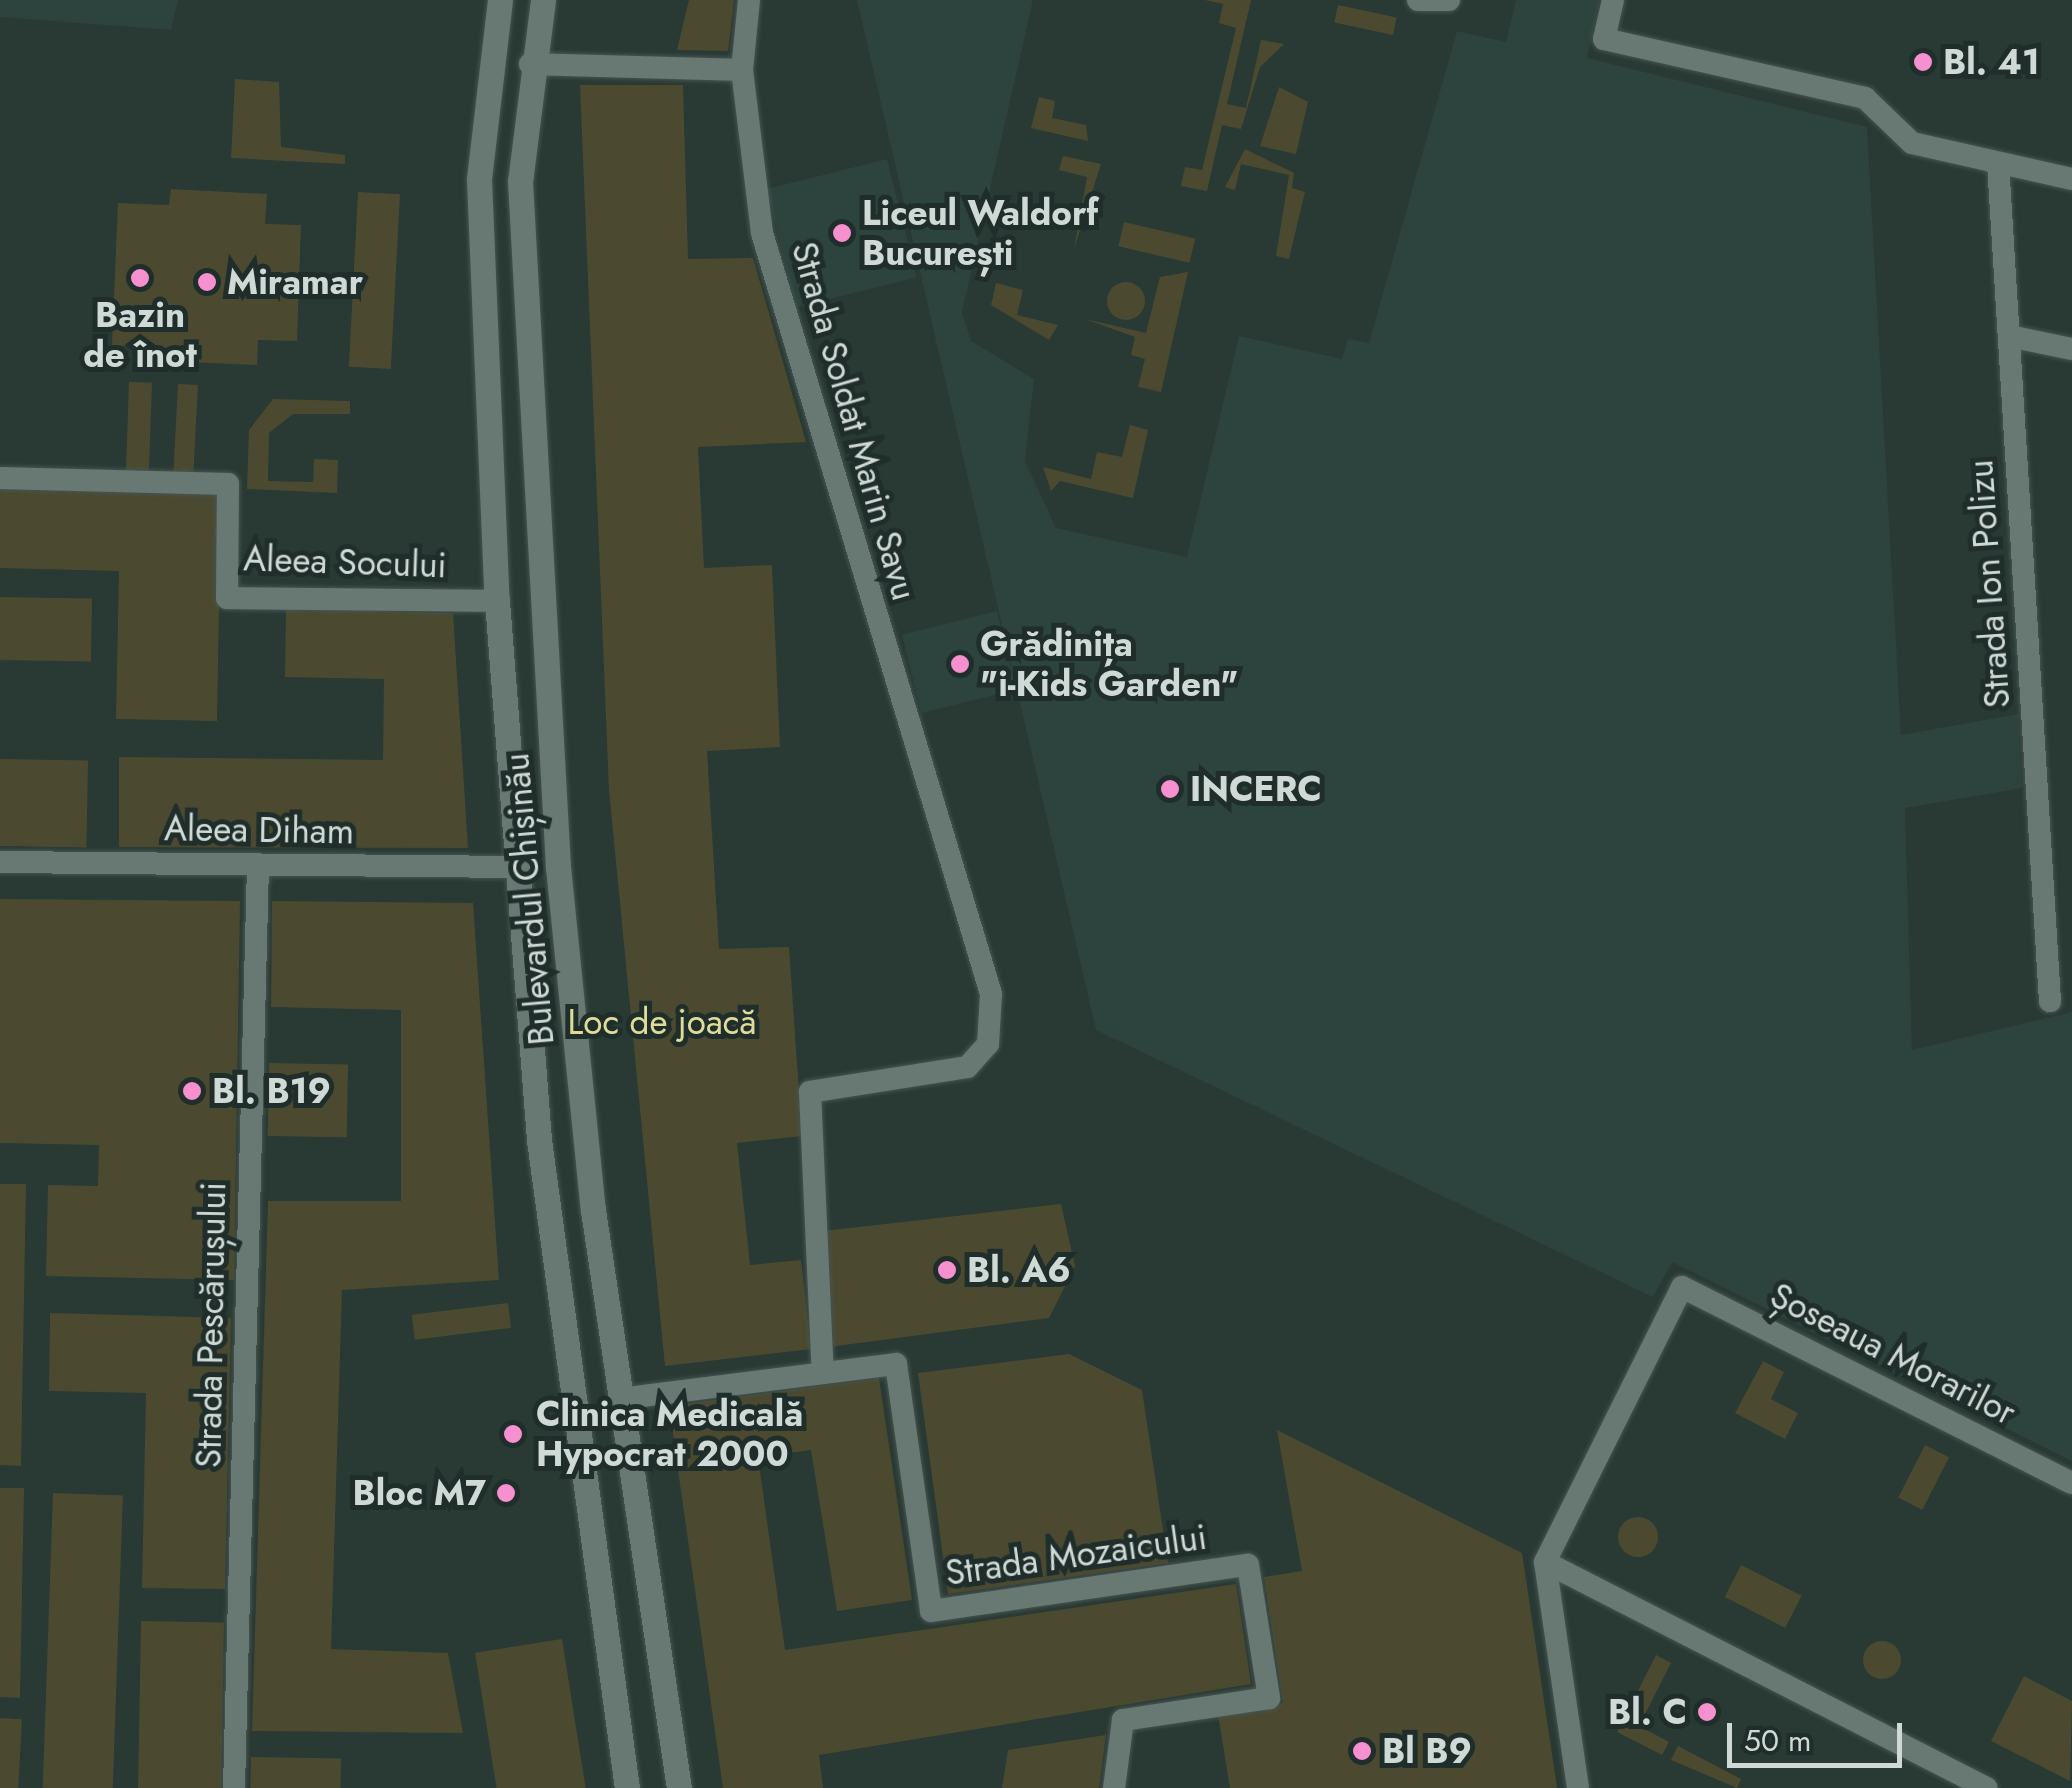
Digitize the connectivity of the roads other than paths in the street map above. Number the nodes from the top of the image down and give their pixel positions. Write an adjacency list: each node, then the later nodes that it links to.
1 (500, 0): 14 (main road, Bulevardul Chișinău)
2 (543, 0): 7 (main road, Bulevardul Chișinău)
3 (749, 0): 8 (street, Strada Soldat Marin Savu)
4 (1418, 0): 5 (street)
5 (1449, 0)
6 (1613, 0): 9 (street)
7 (530, 64): 8 (street); 20 (main road, Bulevardul Chișinău)
8 (742, 70): 19 (street, Strada Soldat Marin Savu)
9 (1998, 163): 10 (street); 11 (street, Strada Ion Polizu)
10 (2072, 179)
11 (2009, 336): 12 (street); 18 (street, Strada Ion Polizu)
12 (2072, 349)
13 (0, 478): 14 (street, Aleea Socului)
14 (497, 602): 17 (main road, Bulevardul Chișinău)
15 (0, 862): 16 (street, Aleea Diham)
16 (258, 865): 17 (street, Aleea Diham); 23 (street, Strada Pescărușului)
17 (516, 867): 24 (main road, Bulevardul Chișinău)
18 (2050, 1001)
19 (823, 1373): 20 (street); 26 (street, Strada Mozaicului)
20 (619, 1399): 25 (main road, Bulevardul Chișinău)
21 (2072, 1483): 22 (street, Șoseaua Morarilor)
22 (1544, 1562): 27 (street); 28 (street)
23 (234, 1788)
24 (627, 1788)
25 (679, 1788)
26 (1114, 1788)
27 (1578, 1788)
28 (1987, 1788)

